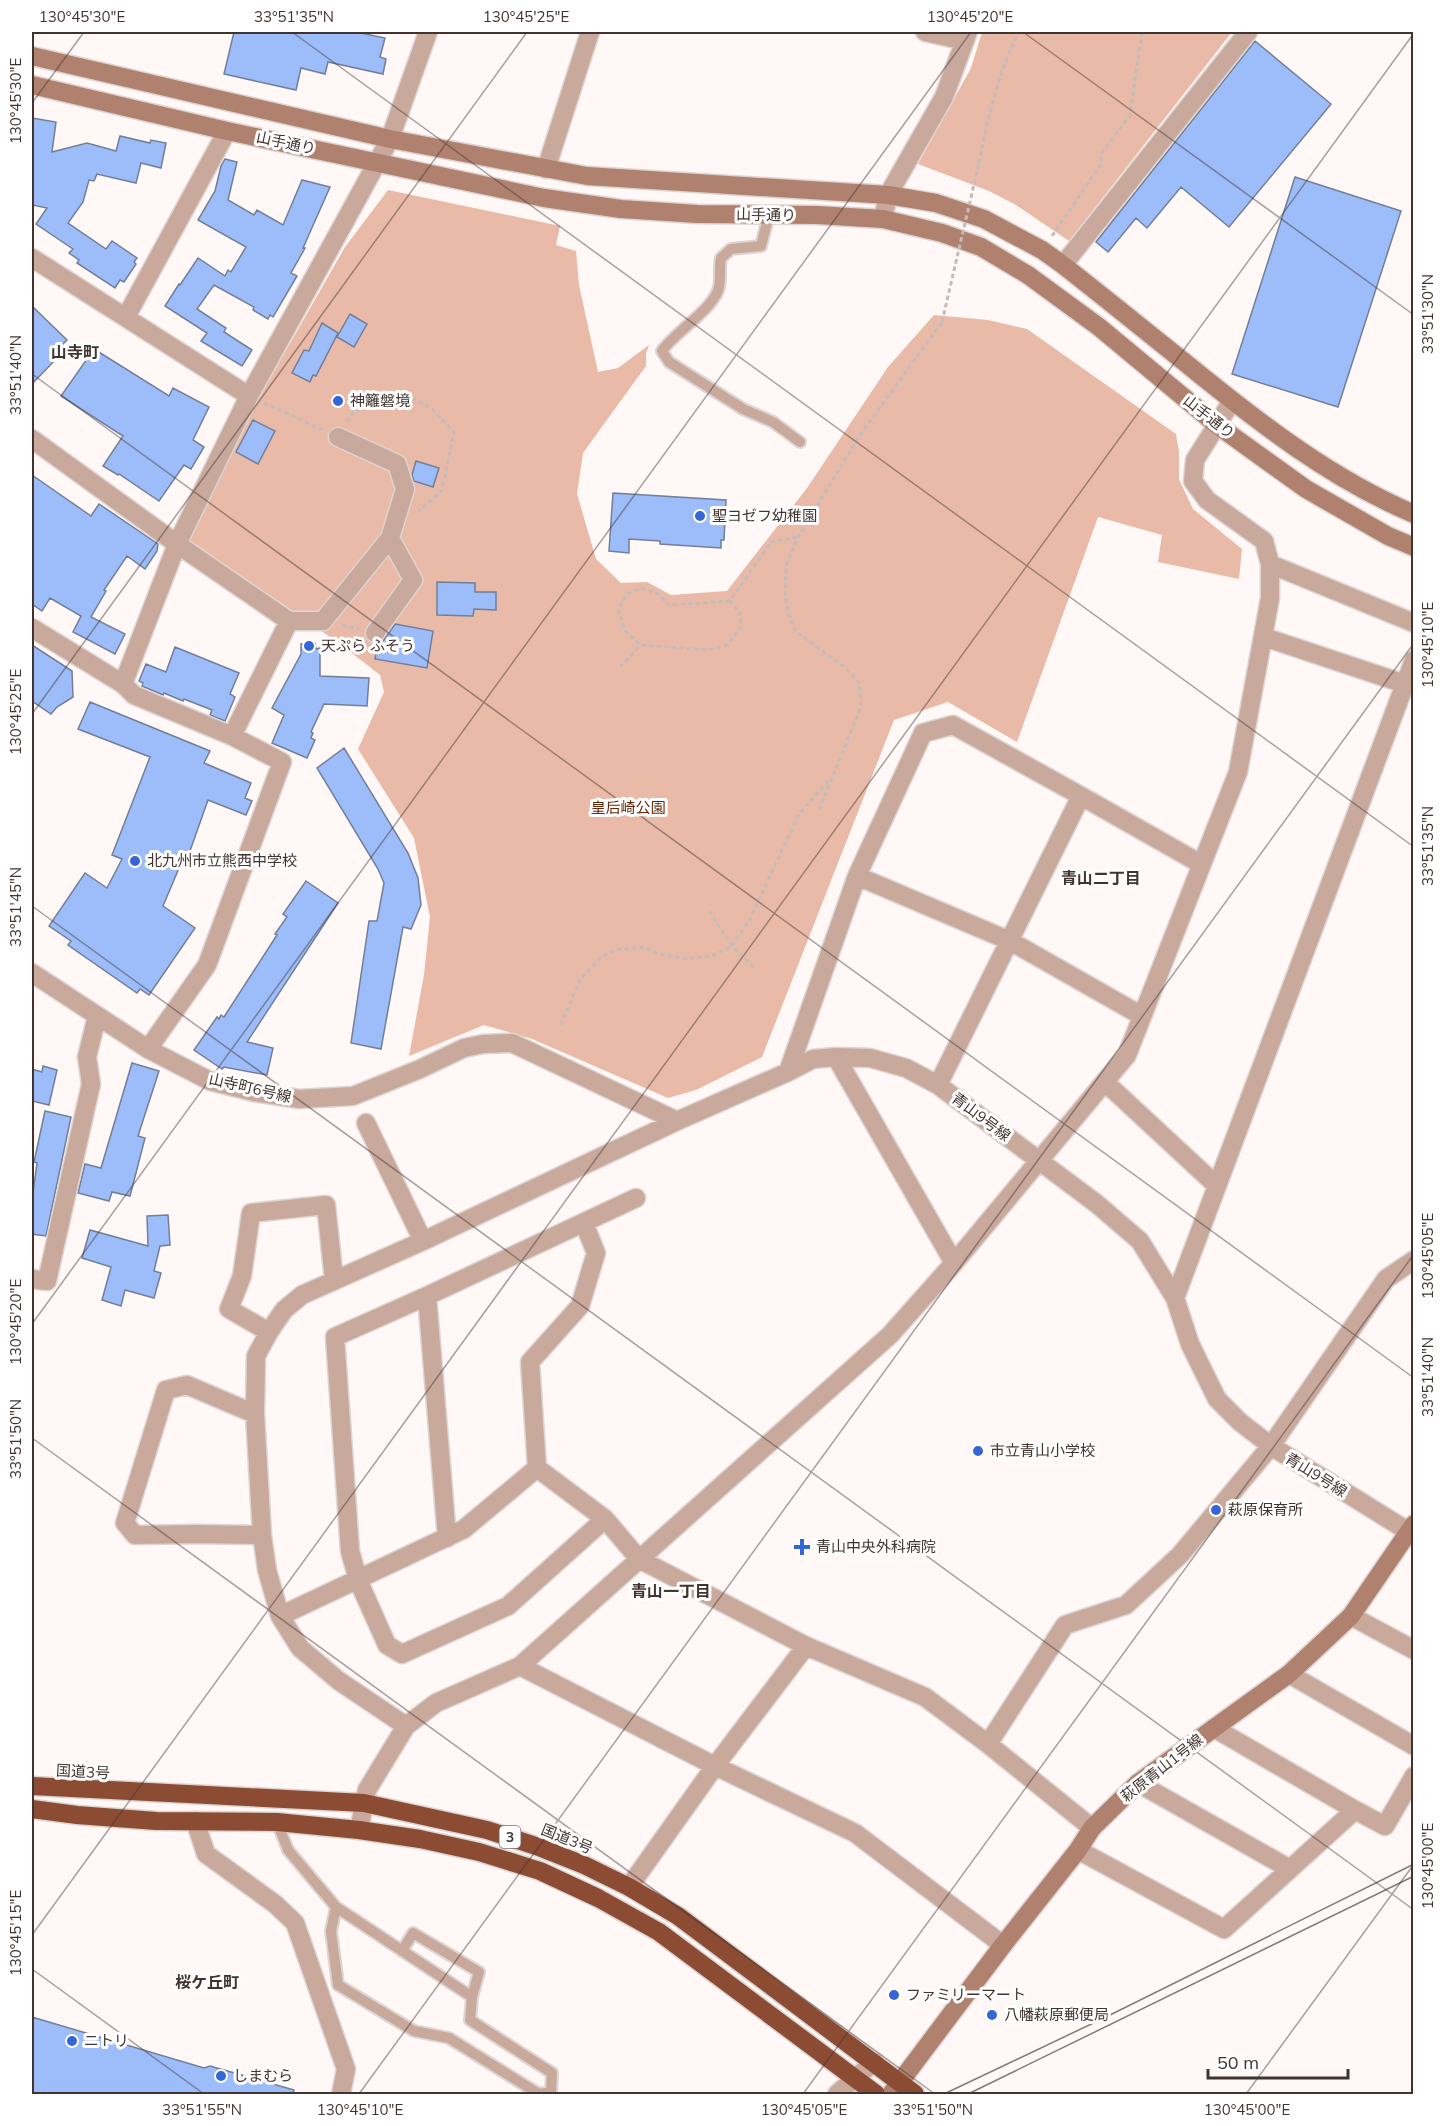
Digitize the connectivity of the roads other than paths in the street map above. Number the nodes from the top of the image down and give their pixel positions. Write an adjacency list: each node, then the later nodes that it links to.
1 (428, 32): 9 (street)
2 (590, 32): 11 (street)
3 (925, 32): 5 (street)
4 (1248, 32): 16 (street)
5 (967, 36): 12 (street)
6 (32, 56): 9 (street, 山手通り)
7 (32, 85): 8 (street, 山手通り)
8 (227, 130): 10 (street, 山手通り); 17 (street)
9 (390, 139): 10 (street); 11 (street, 山手通り)
10 (378, 163): 13 (street, 山手通り); 18 (street)
11 (546, 169): 12 (street, 山手通り)
12 (888, 195): 14 (street); 16 (street, 山手通り)
13 (769, 214): 14 (street, 山手通り); 23 (lane)
14 (883, 219): 20 (street, 山手通り)
15 (32, 258): 17 (street)
16 (1064, 265): 19 (street, 山手通り)
17 (126, 317): 18 (street)
18 (249, 396): 26 (street)
19 (1232, 401): 20 (street); 24 (street, 山手通り)
20 (1217, 424): 27 (street, 山手通り); 28 (street)
21 (338, 437): 25 (street)
22 (32, 439): 26 (street)
23 (800, 442)
24 (1413, 514)
25 (390, 538): 29 (street); 32 (street)
26 (177, 544): 29 (street); 35 (street)
27 (1413, 547)
28 (1270, 564): 30 (street); 33 (street)
29 (289, 621): 37 (street)
30 (1413, 623)
31 (32, 628): 35 (street)
32 (375, 633)
33 (1264, 637): 36 (street); 39 (street)
34 (1413, 660): 36 (street)
35 (123, 684): 37 (street)
36 (1405, 684): 53 (street)
37 (232, 736): 45 (street)
38 (1081, 796): 39 (street); 40 (street); 41 (street)
39 (1201, 864): 44 (street)
40 (858, 876): 41 (street); 47 (street)
41 (1010, 941): 44 (street); 49 (street)
42 (32, 973): 43 (street, 山寺町6号線)
43 (97, 1016): 45 (street, 山寺町6号線); 59 (street)
44 (1142, 1016): 48 (street)
45 (148, 1049): 50 (street, 山寺町6号線)
46 (836, 1057): 47 (street, 青山9号線); 49 (street, 青山9号線); 58 (street)
47 (788, 1072): 50 (street, 青山9号線)
48 (1106, 1083): 52 (street); 53 (street)
49 (938, 1085): 52 (street, 青山9号線)
50 (677, 1121): 56 (street, 青山9号線)
51 (366, 1123): 56 (street)
52 (1039, 1161): 58 (street); 62 (street, 青山9号線)
53 (1216, 1185): 62 (street)
54 (636, 1198): 55 (street)
55 (584, 1223): 61 (street); 66 (street)
56 (423, 1241): 60 (street, 青山9号線)
57 (1413, 1260): 65 (street)
58 (954, 1263): 71 (street)
59 (32, 1279)
60 (334, 1280): 63 (street, 青山9号線); 63 (street)
61 (427, 1296): 70 (street); 72 (street)
62 (1175, 1298): 65 (street, 青山9号線)
63 (269, 1332): 64 (street, 青山9号線)
64 (255, 1414): 69 (street, 青山9号線); 69 (street)
65 (1271, 1446): 68 (street, 青山9号線); 81 (street)
66 (537, 1468): 67 (street); 70 (street)
67 (605, 1519): 71 (street); 72 (street)
68 (1412, 1531): 74 (street, 萩原青山1号線)
69 (262, 1535): 73 (street, 青山9号線)
70 (447, 1538): 72 (street)
71 (639, 1559): 75 (street); 77 (street)
72 (358, 1580): 73 (street)
73 (280, 1616): 79 (street, 青山9号線)
74 (1351, 1616): 76 (street); 78 (street, 萩原青山1号線)
75 (806, 1646): 81 (street); 83 (street)
76 (1413, 1650)
77 (520, 1666): 79 (street); 83 (street)
78 (1289, 1674): 80 (street, 萩原青山1号線); 82 (street)
79 (406, 1726): 87 (street)
80 (1214, 1728): 85 (street, 萩原青山1号線); 89 (street)
81 (988, 1744): 92 (street)
82 (1413, 1746)
83 (715, 1766): 96 (street); 98 (street)
84 (1413, 1776): 89 (street)
85 (1138, 1783): 92 (street, 萩原青山1号線); 95 (street)
86 (32, 1786): 87 (highway, 国道3号 / 3)
87 (364, 1803): 93 (street); 96 (highway, 国道3号 / 3)
88 (32, 1809): 90 (highway, 3)
89 (1355, 1810): 95 (street)
90 (195, 1821): 91 (highway, 3); 104 (street)
91 (277, 1822): 93 (highway, 3); 97 (lane)
92 (1092, 1828): 94 (street, 萩原青山1号線)
93 (359, 1830): 102 (highway, 3)
94 (1078, 1850): 95 (street); 98 (street, 萩原青山1号線)
95 (1290, 1869)
96 (629, 1887): 101 (highway, 国道3号 / 3)
97 (336, 1907): 99 (lane); 105 (lane)
98 (1003, 1945): 103 (street, 萩原青山1号線)
99 (402, 1951): 100 (lane); 100 (lane)
100 (472, 1997): 105 (lane)
101 (874, 2062): 102 (street); 103 (highway, 国道3号 / 3)
102 (856, 2078): 106 (street); 107 (highway, 3)
103 (902, 2091)
104 (341, 2094)
105 (539, 2094)
106 (837, 2094)
107 (876, 2094)

